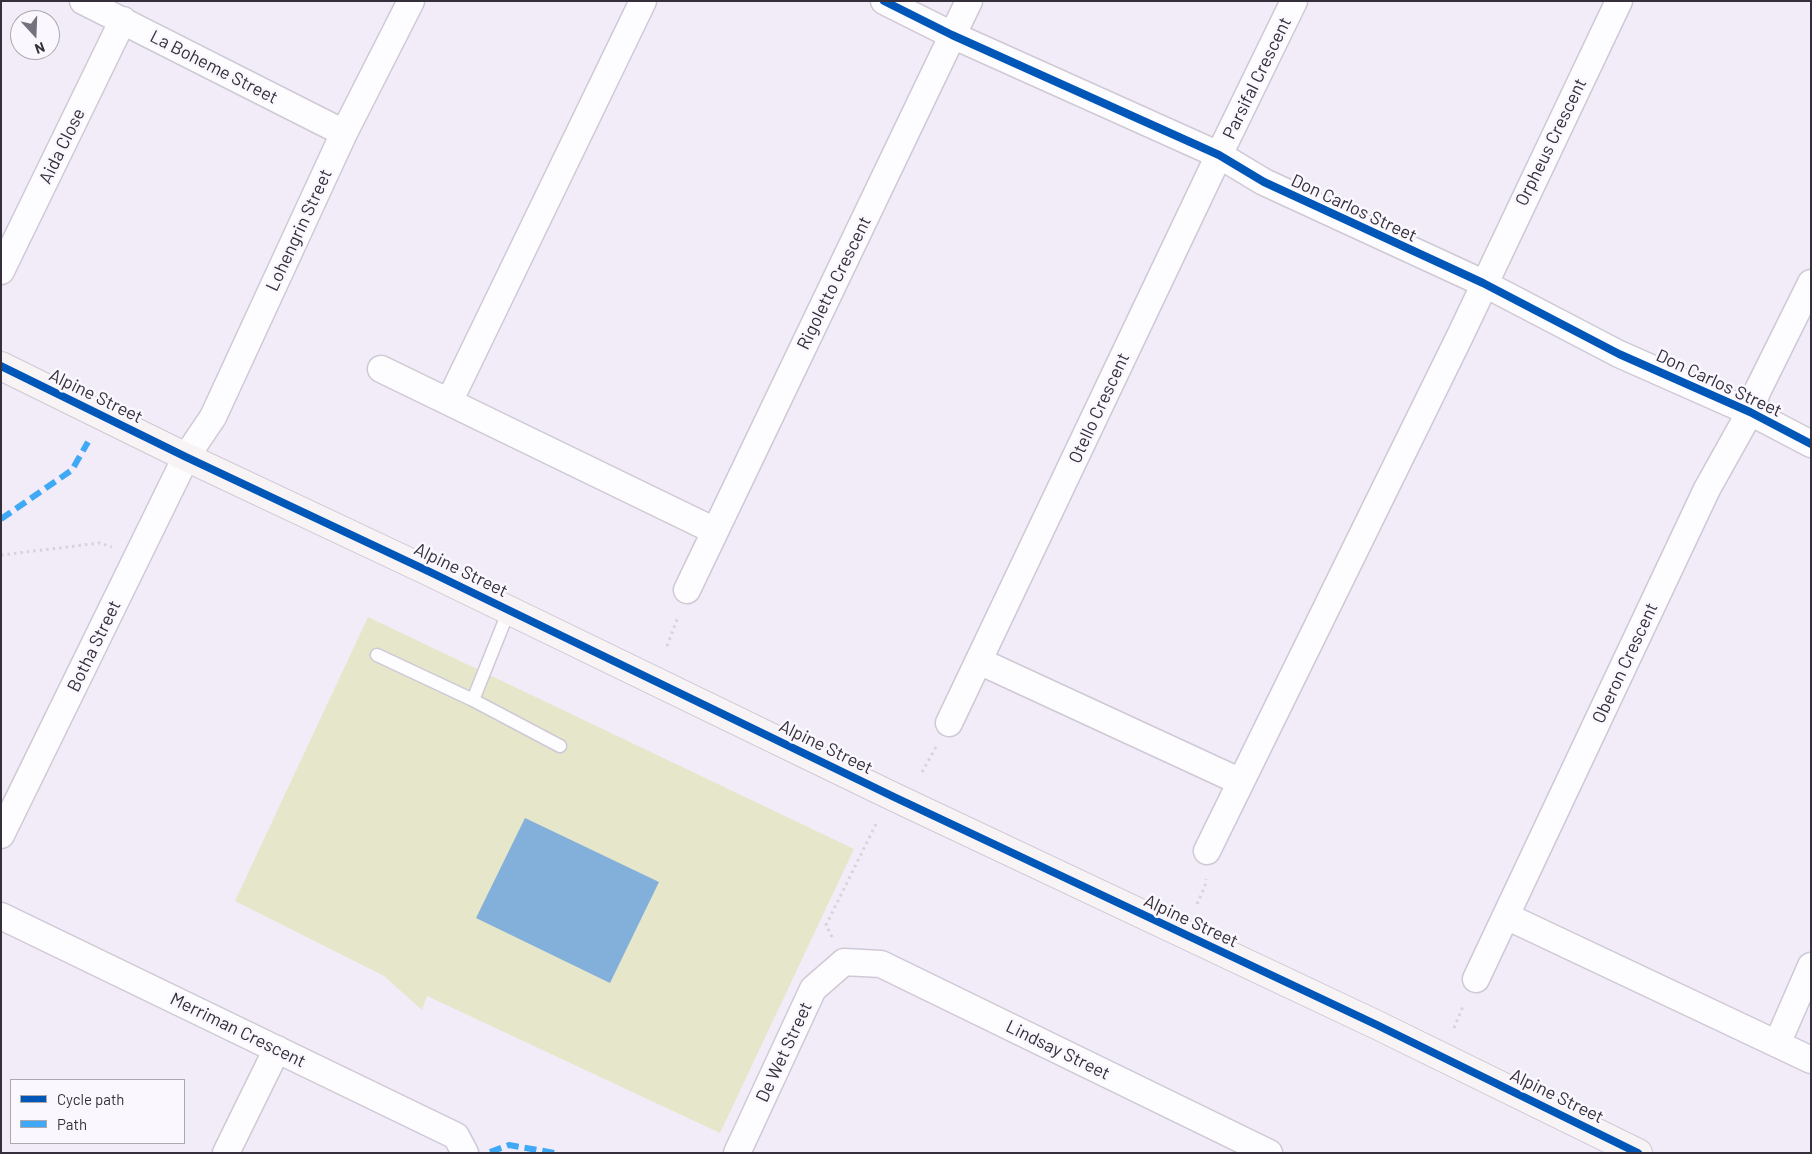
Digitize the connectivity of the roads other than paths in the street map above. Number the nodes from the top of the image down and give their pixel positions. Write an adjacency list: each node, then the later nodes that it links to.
1 (83, 1): 8 (street, La Boheme Street)
2 (412, 1): 10 (street, Lohengrin Street)
3 (643, 1): 17 (street)
4 (884, 1): 9 (street, Don Carlos Street)
5 (969, 1): 9 (street)
6 (1294, 1): 11 (street, Parsifal Crescent)
7 (1619, 1): 14 (street, Orpheus Crescent)
8 (123, 20): 10 (street, La Boheme Street); 12 (street, Aida Close)
9 (952, 35): 11 (street, Don Carlos Street); 21 (street, Rigoletto Crescent)
10 (344, 133): 20 (street, Lohengrin Street)
11 (1219, 155): 14 (street, Don Carlos Street); 25 (street, Otello Crescent)
12 (1, 271)
13 (1811, 283): 18 (street)
14 (1483, 284): 18 (street, Don Carlos Street); 29 (street)
15 (1, 366): 20 (street, Alpine Street)
16 (381, 369): 17 (street)
17 (449, 402): 21 (street)
18 (1750, 412): 19 (street, Don Carlos Street); 33 (street, Oberon Crescent)
19 (1811, 444)
20 (186, 457): 23 (street, Alpine Street); 30 (street, Botha Street)
21 (714, 531): 22 (street, Rigoletto Crescent)
22 (684, 600)
23 (509, 610): 26 (lane); 44 (street, Alpine Street)
24 (377, 655): 26 (lane)
25 (978, 662): 27 (street, Otello Crescent); 29 (street)
26 (473, 700): 28 (lane)
27 (949, 722)
28 (560, 746)
29 (1240, 782): 31 (street)
30 (1, 835)
31 (1207, 851)
32 (1, 916): 38 (street, Merriman Crescent)
33 (1506, 916): 36 (street, Oberon Crescent); 37 (street)
34 (844, 962): 42 (street, De Wet Street); 43 (street, Lindsay Street)
35 (1811, 966): 37 (street)
36 (1476, 979)
37 (1777, 1044): 39 (street)
38 (277, 1049): 40 (street); 41 (street, Merriman Crescent)
39 (1811, 1060)
40 (226, 1153)
41 (465, 1153)
42 (737, 1153)
43 (1269, 1153)
44 (1638, 1153)

